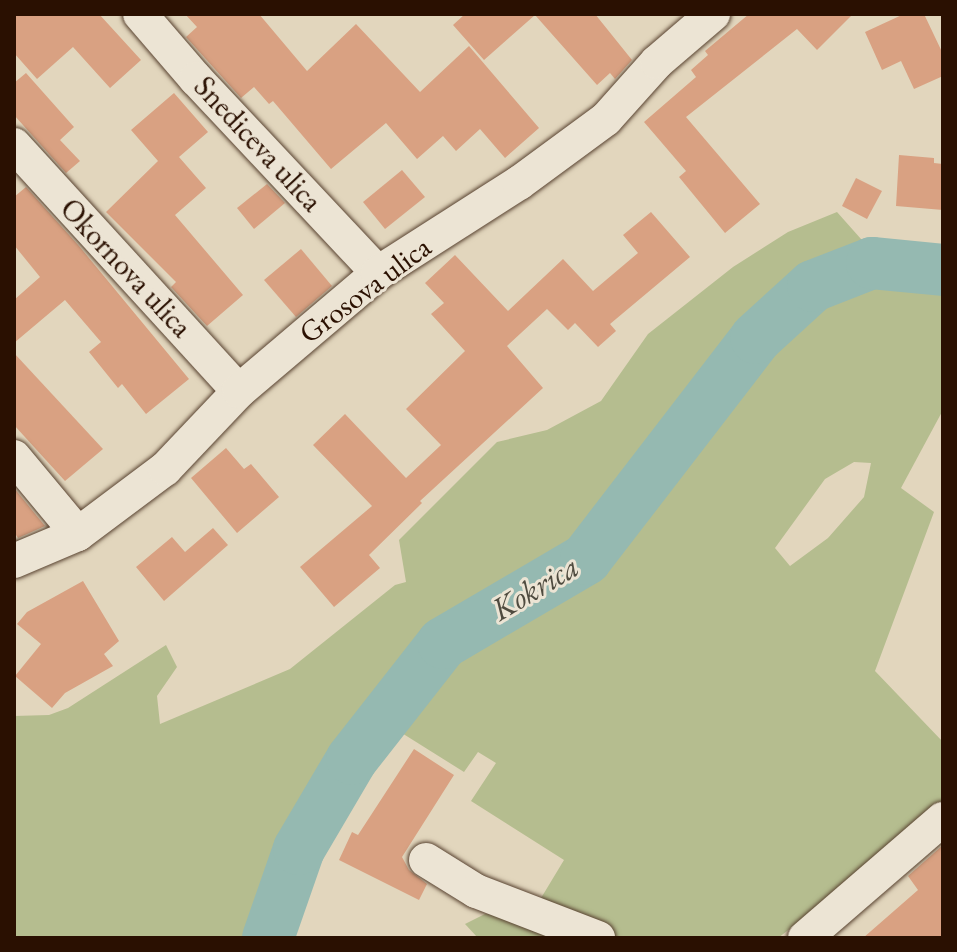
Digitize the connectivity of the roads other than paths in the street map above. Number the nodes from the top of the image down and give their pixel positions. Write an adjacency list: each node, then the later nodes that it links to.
1 (140, 14): 4 (street, Snediceva ulica)
2 (713, 14): 4 (street, Grosova ulica)
3 (14, 145): 5 (street, Okornova ulica)
4 (378, 273): 5 (street, Grosova ulica)
5 (239, 391): 7 (street, Grosova ulica)
6 (14, 457): 7 (street)
7 (78, 534): 8 (street, Grosova ulica)
8 (14, 561)
9 (943, 819): 12 (street)
10 (426, 860): 11 (street)
11 (598, 938)
12 (805, 938)

